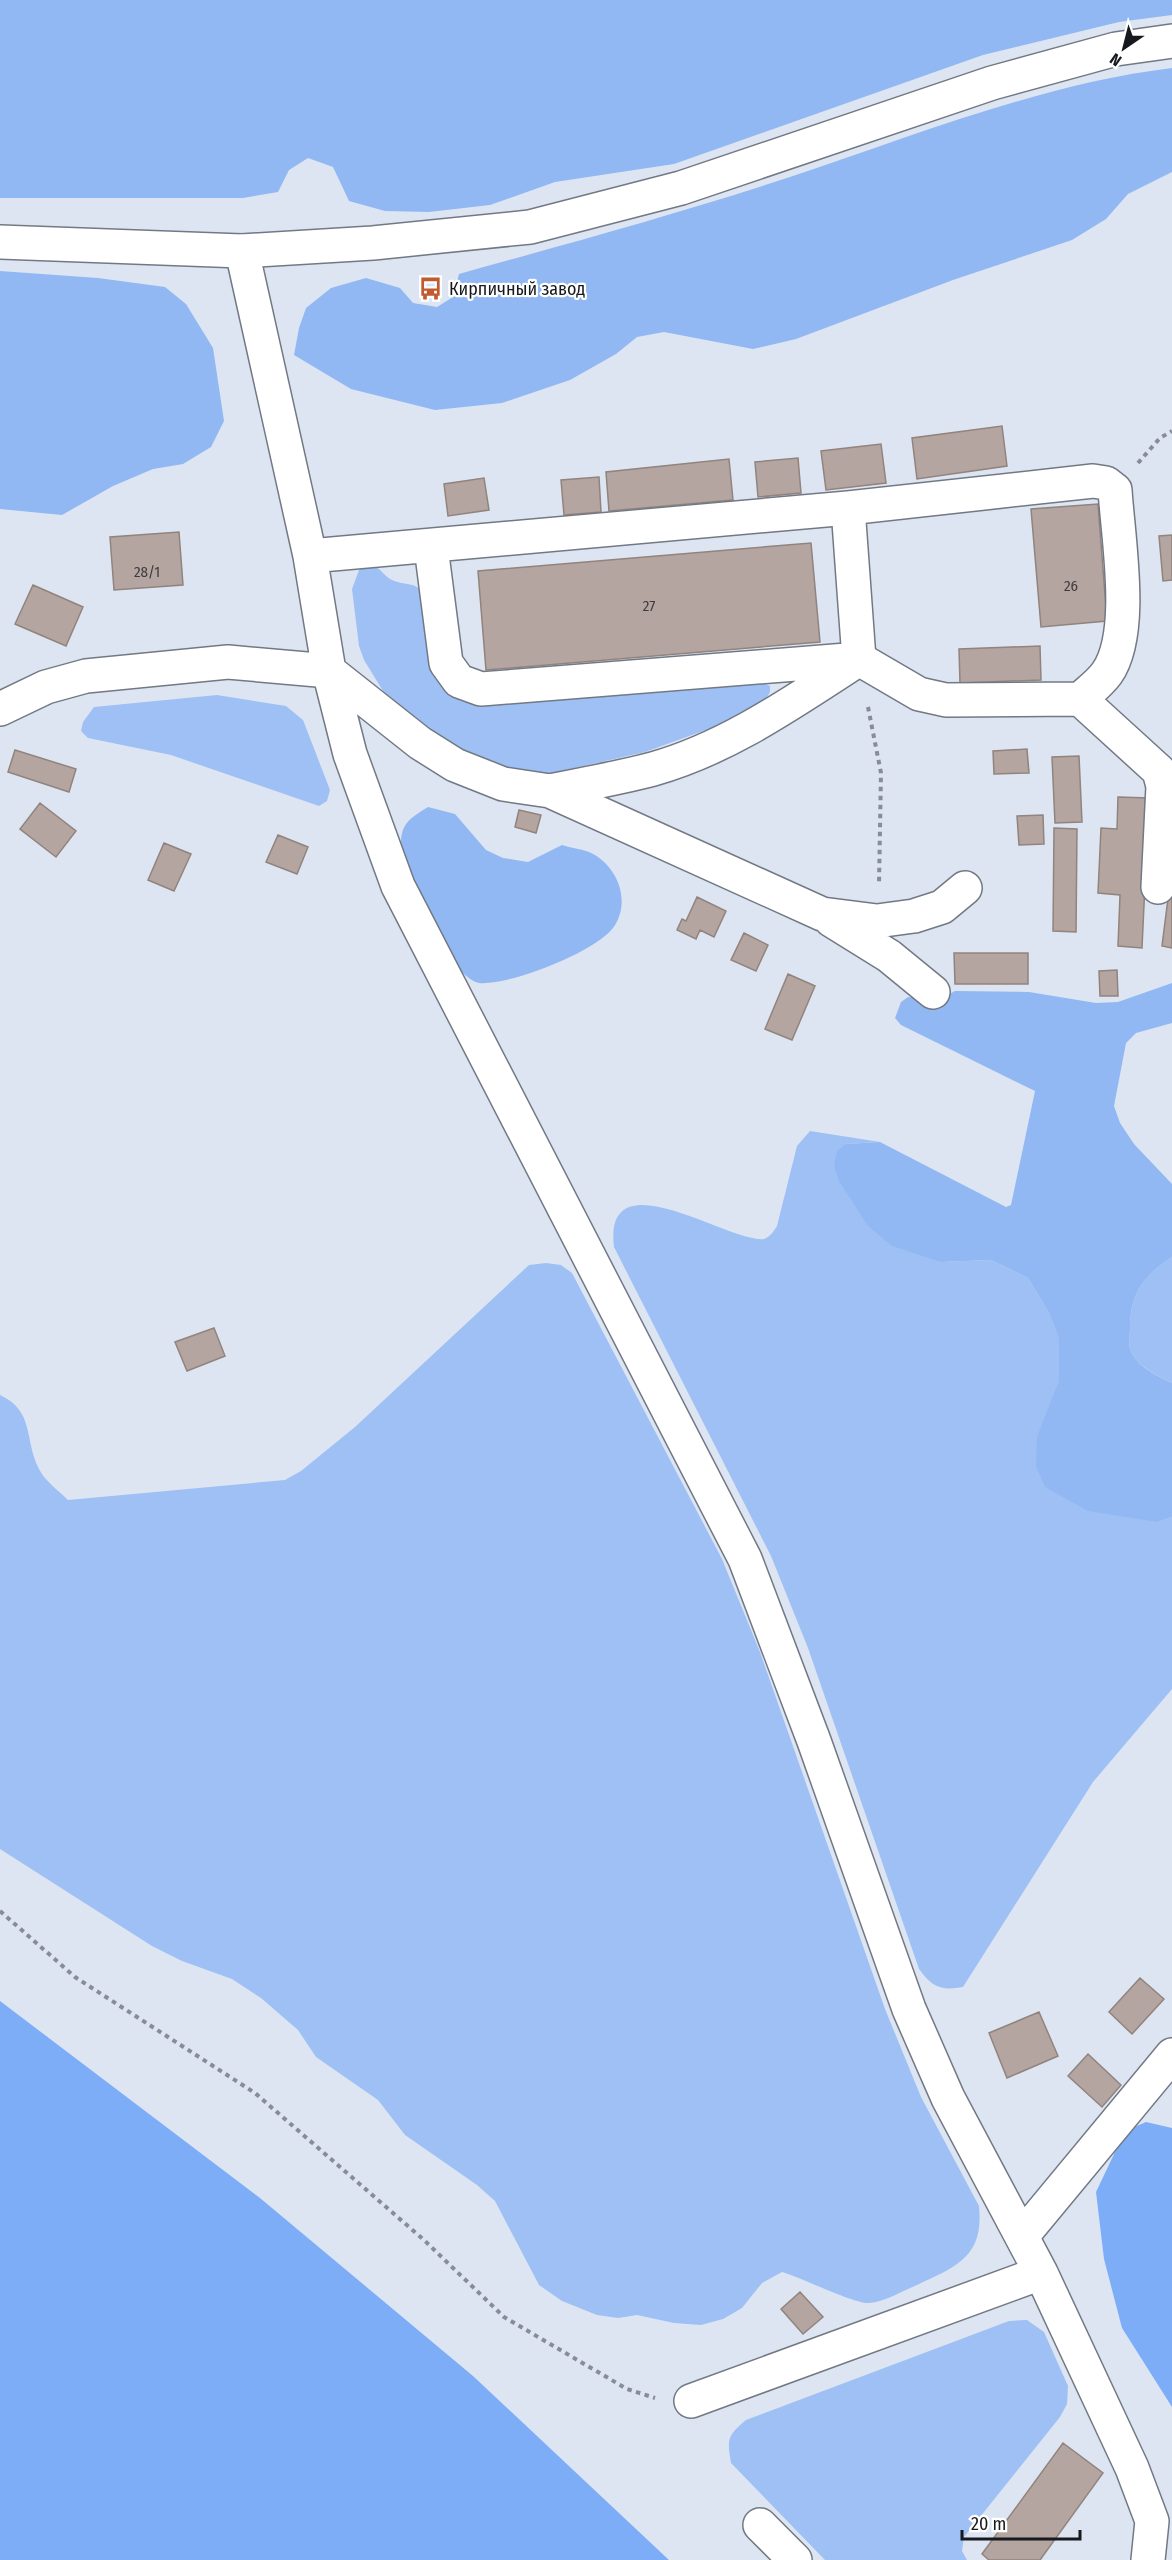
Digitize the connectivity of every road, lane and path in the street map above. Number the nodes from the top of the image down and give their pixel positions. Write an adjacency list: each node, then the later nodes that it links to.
1 (1172, 41): 3 (street)
2 (0, 242): 3 (street)
3 (242, 251): 8 (street)
4 (1172, 431): 5 (path)
5 (1115, 490): 6 (street); 11 (street)
6 (848, 508): 7 (street); 9 (street)
7 (431, 547): 8 (street); 9 (street)
8 (310, 556): 10 (street)
9 (859, 659): 11 (street); 13 (street); 17 (path)
10 (329, 671): 12 (street); 13 (street); 21 (street)
11 (1080, 699): 14 (street)
12 (0, 709)
13 (550, 791): 16 (street)
14 (1158, 887)
15 (965, 888): 17 (street)
16 (822, 915): 17 (street); 18 (street)
17 (877, 921)
18 (933, 992)
19 (0, 1911): 23 (path)
20 (1172, 2055): 21 (street)
21 (1023, 2235): 22 (street)
22 (1041, 2273): 23 (street); 26 (street)
23 (691, 2401)
24 (760, 2525): 25 (street)
25 (795, 2560)
26 (1148, 2560)

